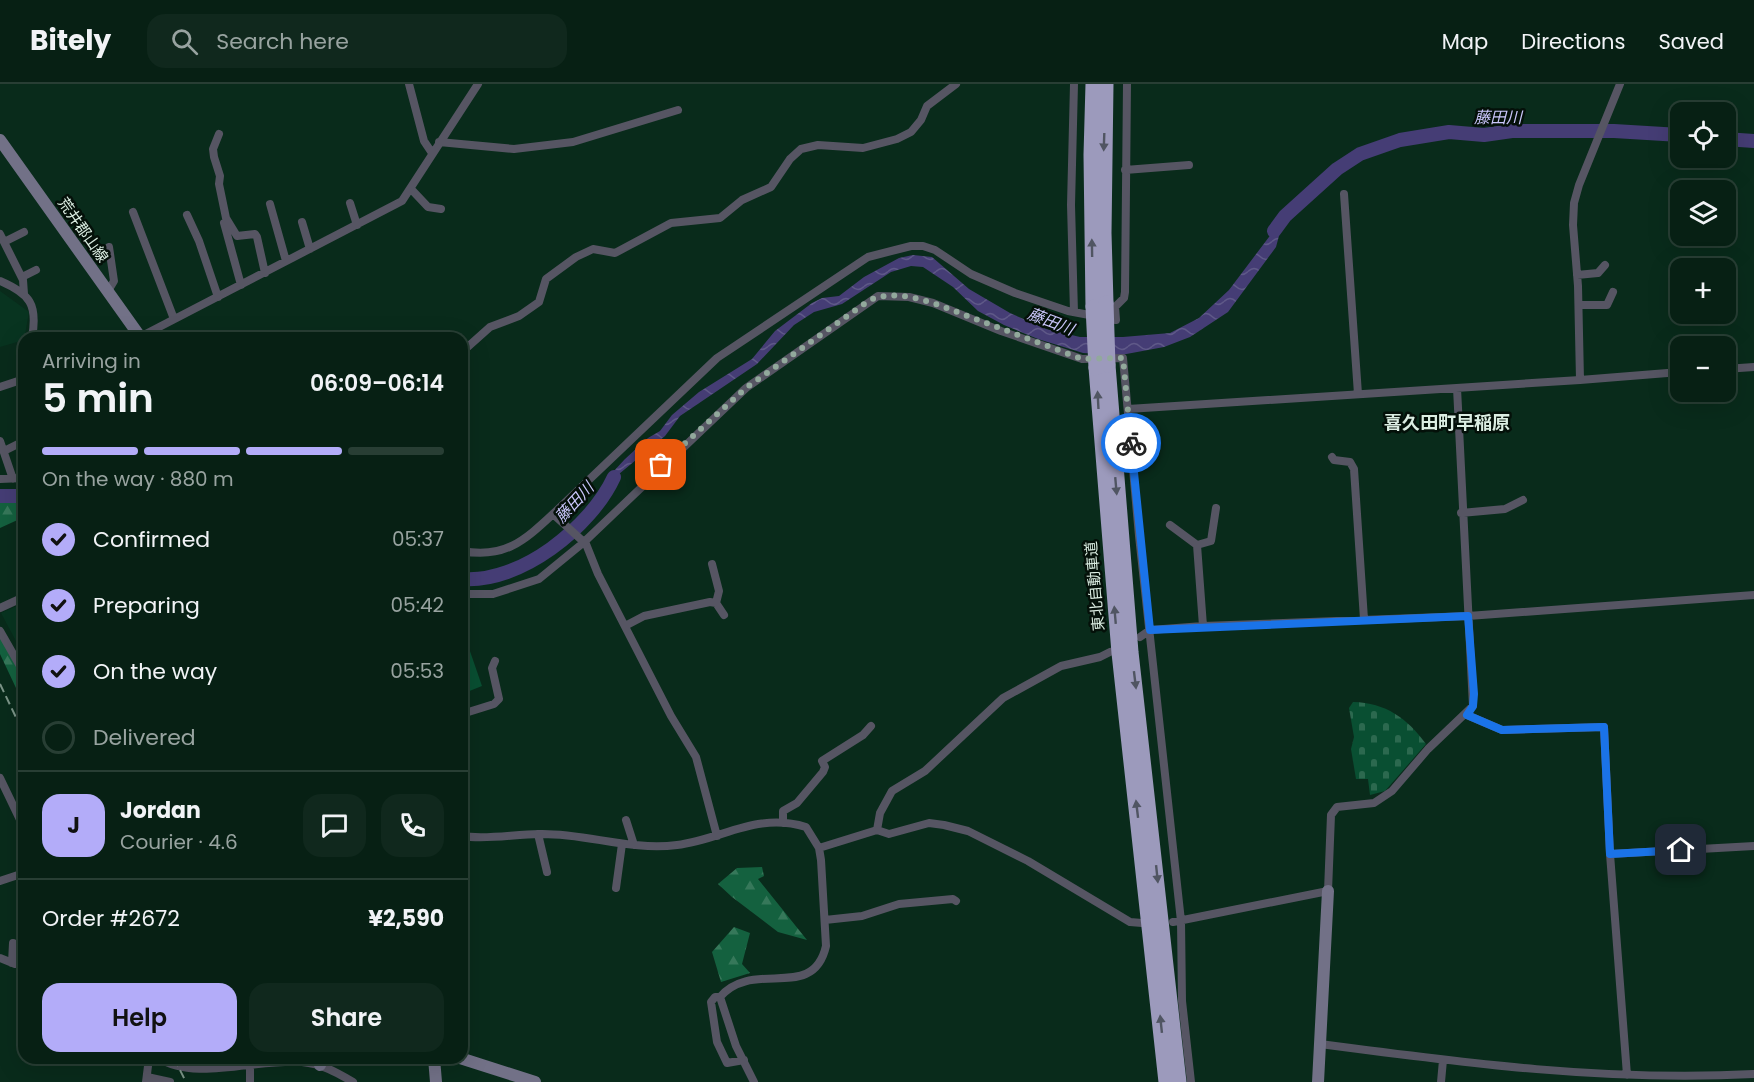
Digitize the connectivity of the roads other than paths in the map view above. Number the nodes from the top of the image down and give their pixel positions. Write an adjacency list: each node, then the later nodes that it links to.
1 (410, 84): 13 (street)
2 (478, 84): 12 (street)
3 (956, 84): 49 (street)
4 (1074, 84): 44 (street)
5 (1093, 84): 42 (highway, 東北自動車道, one-way to 5)
6 (1106, 84): 42 (highway, 東北自動車道, one-way to 42)
7 (1126, 84): 15 (street)
8 (1620, 84): 34 (street)
9 (678, 111): 12 (street)
10 (219, 134): 33 (street)
11 (0, 140): 38 (street, 荒井郡山線)
12 (439, 142): 13 (street)
13 (432, 153): 16 (street)
14 (1190, 165): 15 (street)
15 (1125, 170): 44 (street)
16 (411, 189): 20 (street); 25 (street)
17 (1344, 194): 58 (street)
18 (350, 203): 25 (street)
19 (270, 204): 30 (street)
20 (441, 209)
21 (133, 212): 45 (street)
22 (188, 215): 41 (street)
23 (222, 217): 37 (street)
24 (302, 222): 29 (street)
25 (357, 225): 29 (street)
26 (24, 232): 27 (street)
27 (2, 238): 35 (street)
28 (109, 247): 38 (street)
29 (310, 249): 30 (street)
30 (286, 261): 33 (street)
31 (1605, 265): 34 (street)
32 (36, 270): 35 (street)
33 (265, 273): 37 (street)
34 (1577, 275): 43 (street)
35 (22, 277): 40 (street)
36 (0, 281): 40 (street)
37 (241, 285): 41 (street)
38 (108, 291): 47 (street, 荒井郡山線)
39 (1613, 292): 43 (street)
40 (24, 294): 46 (street)
41 (218, 297): 45 (street)
42 (1100, 305): 50 (highway, 東北自動車道, bridge)
43 (1579, 305): 54 (street)
44 (1074, 312): 70 (street)
45 (174, 319): 48 (street)
46 (33, 332)
47 (137, 332)
48 (149, 332)
49 (468, 347)
50 (1102, 366): 142 (highway, 東北自動車道, one-way to 50); 143 (highway, 東北自動車道, one-way to 143)
51 (1754, 367): 52 (street)
52 (1736, 368)
53 (1670, 373): 54 (street)
54 (1580, 380): 57 (street)
55 (18, 382): 56 (street)
56 (0, 387)
57 (1456, 388): 58 (street); 69 (street)
58 (1358, 394): 59 (street)
59 (1128, 409): 72 (street); 86 (street)
60 (0, 441): 62 (street)
61 (18, 444): 62 (street)
62 (4, 451): 65 (street)
63 (1332, 457): 83 (street)
64 (0, 479): 65 (street)
65 (13, 479): 66 (street)
66 (18, 479)
67 (1523, 500): 69 (street)
68 (1216, 508): 73 (street)
69 (1461, 513): 82 (street)
70 (555, 516): 72 (street); 74 (street)
71 (1170, 525): 73 (street)
72 (582, 542): 76 (street); 84 (street)
73 (1197, 544): 85 (street)
74 (468, 552)
75 (712, 564): 79 (street)
76 (468, 594)
77 (1754, 595): 82 (street)
78 (18, 600): 80 (street)
79 (716, 603): 81 (street); 84 (street)
80 (0, 608)
81 (724, 615)
82 (1468, 616): 83 (street); 93 (street)
83 (1364, 619): 85 (street)
84 (625, 626): 102 (street)
85 (1203, 626): 86 (street)
86 (1150, 630): 88 (street); 115 (street)
87 (0, 631): 91 (street)
88 (1140, 637)
89 (1110, 652): 99 (street)
90 (495, 661): 92 (street)
91 (18, 662)
92 (468, 712)
93 (1467, 715): 107 (street); 112 (street)
94 (871, 726): 98 (street)
95 (0, 778): 96 (street)
96 (18, 816)
97 (626, 820): 104 (street)
98 (783, 823): 102 (street); 106 (street)
99 (877, 830): 106 (street); 116 (street)
100 (538, 834): 101 (street); 103 (street); 108 (street)
101 (468, 836)
102 (717, 836): 104 (street)
103 (622, 844): 104 (street); 111 (street)
104 (634, 846)
105 (1754, 846): 107 (street)
106 (819, 849): 114 (street)
107 (1610, 854): 133 (street)
108 (547, 872)
109 (18, 875): 110 (street)
110 (0, 881)
111 (616, 888)
112 (1328, 891): 115 (street); 122 (street)
113 (956, 901): 114 (street)
114 (825, 920): 121 (street)
115 (1177, 922): 144 (street)
116 (1142, 923)
117 (13, 942): 119 (street)
118 (0, 958): 119 (street)
119 (12, 963): 120 (street)
120 (18, 963)
121 (720, 997): 123 (street); 123 (street)
122 (1320, 1044): 124 (street); 145 (street)
123 (744, 1060): 141 (street)
124 (1443, 1060): 133 (street); 146 (street)
125 (468, 1061): 140 (street)
126 (148, 1064): 134 (street)
127 (166, 1064): 131 (street)
128 (263, 1064): 131 (street)
129 (326, 1064): 138 (street)
130 (434, 1064): 139 (street)
131 (250, 1065): 137 (street)
132 (1754, 1074): 135 (street)
133 (1627, 1075): 135 (street)
134 (147, 1080): 136 (street)
135 (1655, 1080)
136 (170, 1082)
137 (250, 1082)
138 (353, 1082)
139 (436, 1082)
140 (535, 1082)
141 (754, 1082)
142 (1167, 1082)
143 (1179, 1082)
144 (1191, 1082)
145 (1318, 1082)
146 (1441, 1082)

